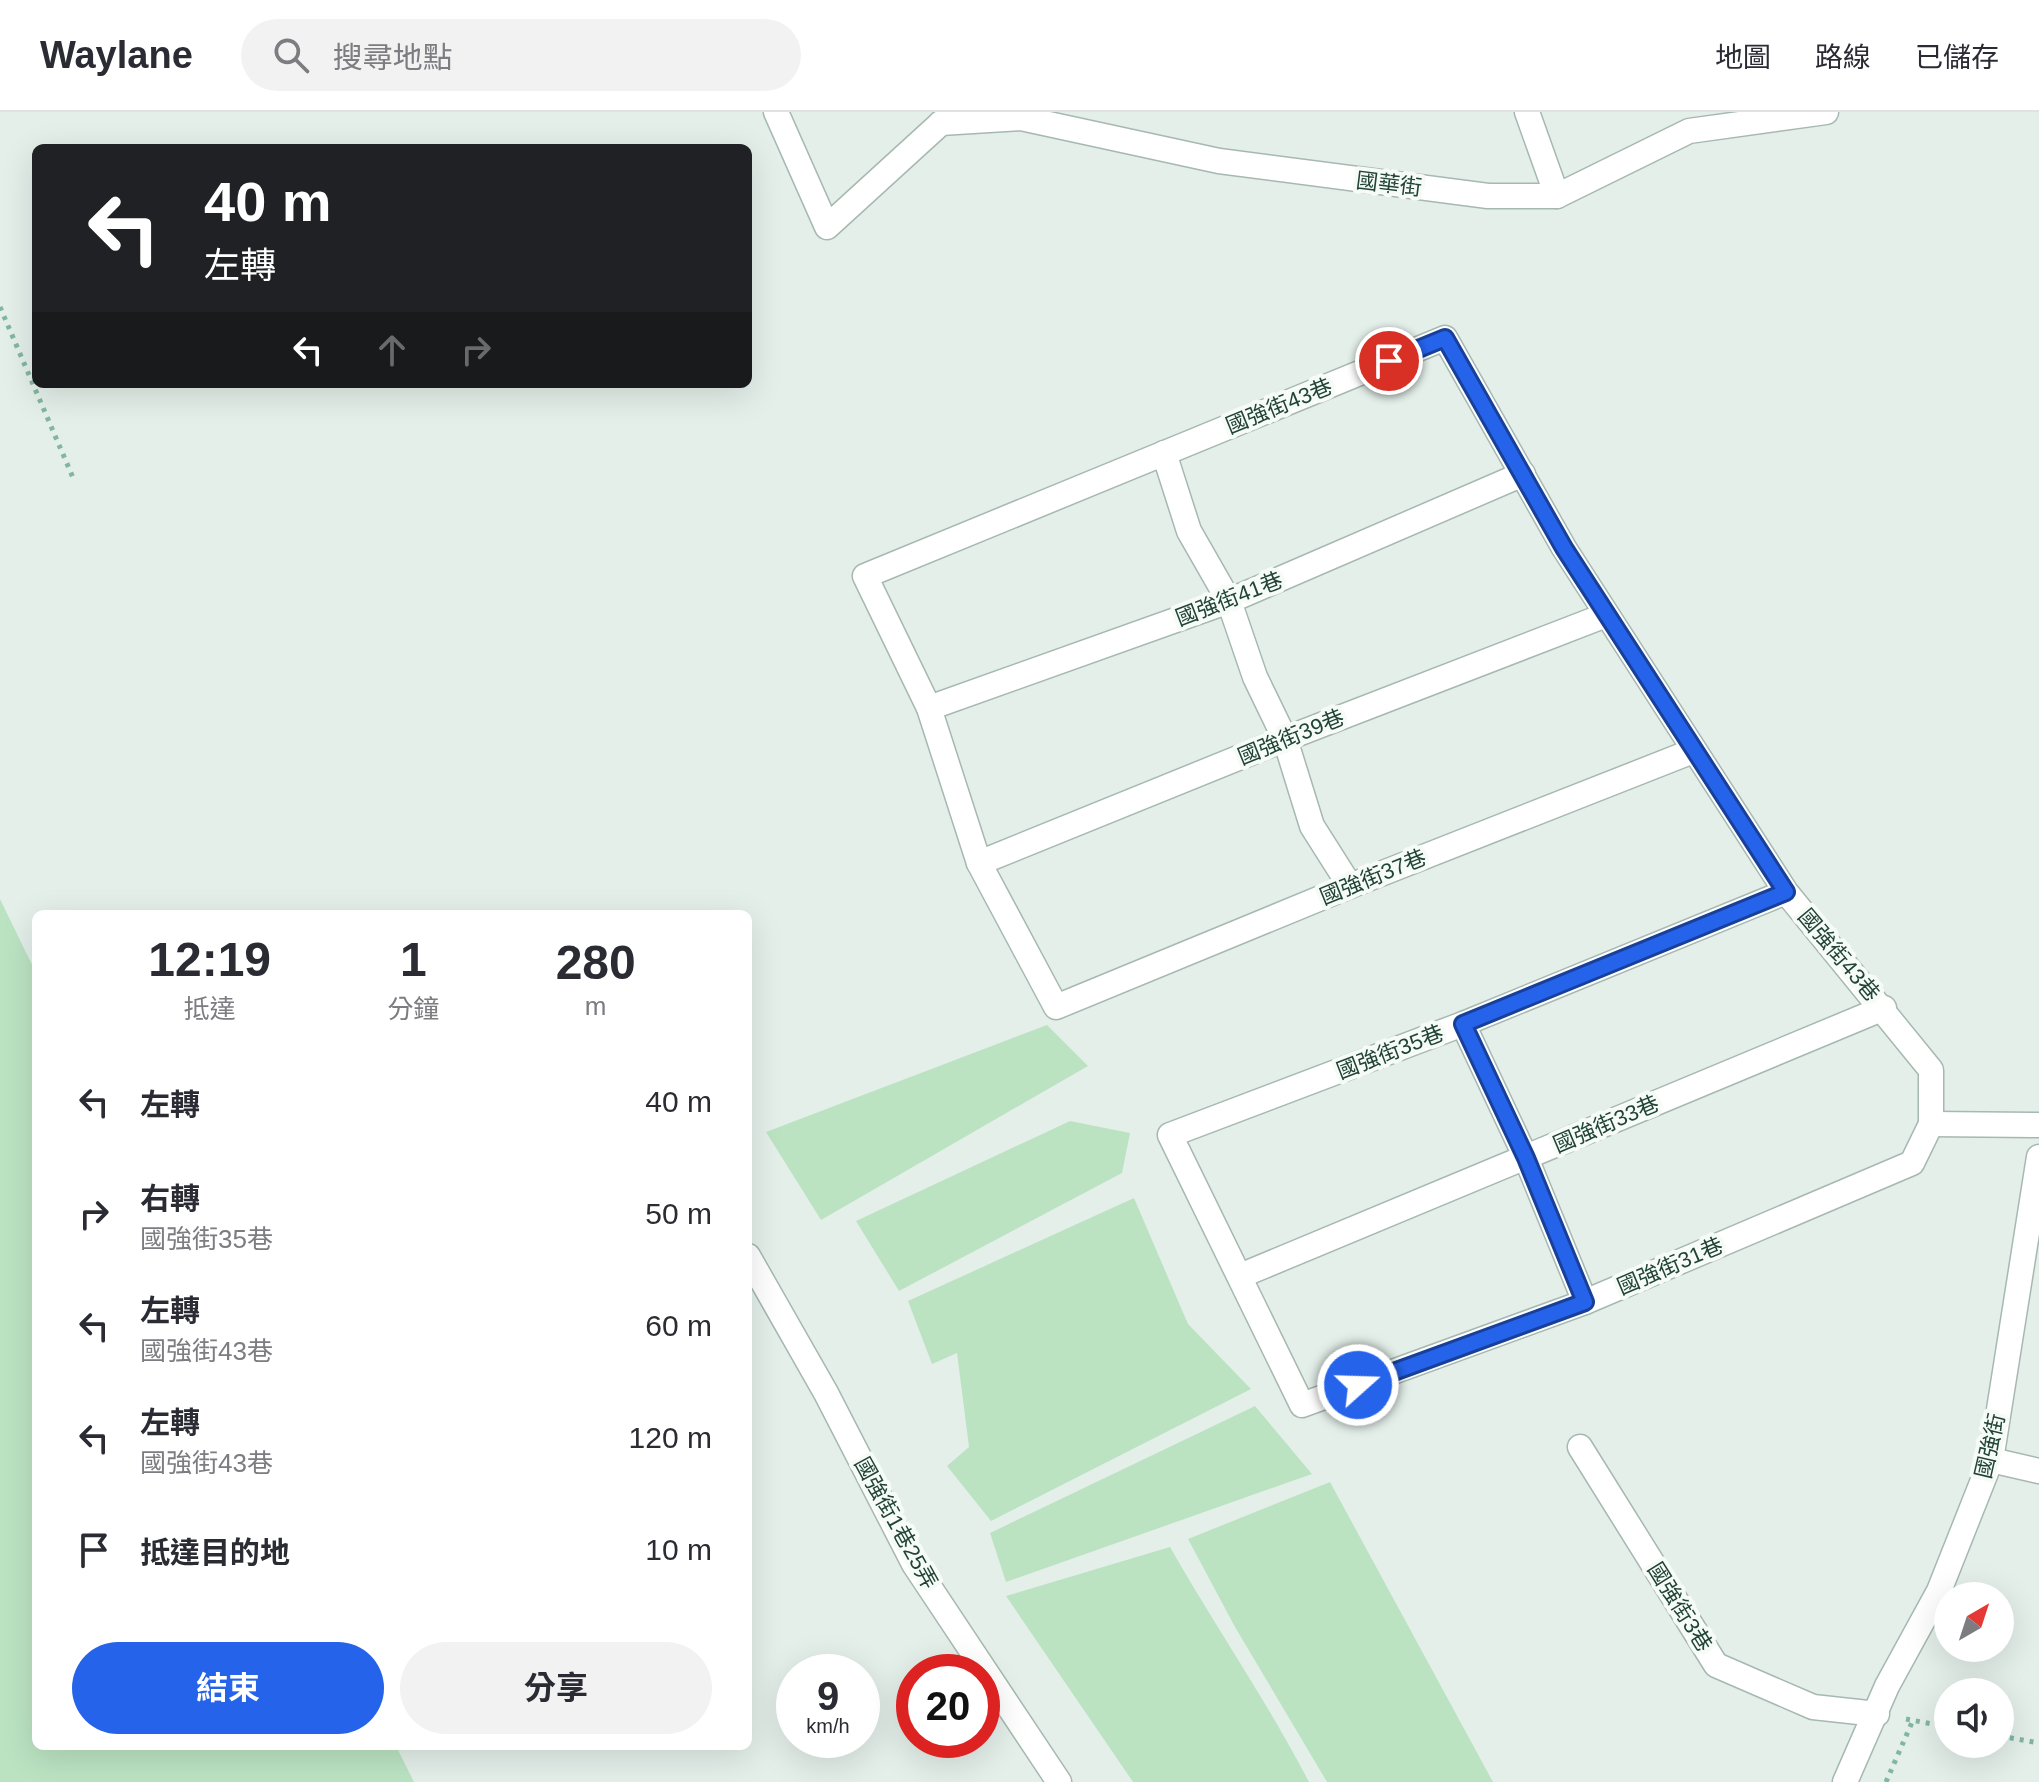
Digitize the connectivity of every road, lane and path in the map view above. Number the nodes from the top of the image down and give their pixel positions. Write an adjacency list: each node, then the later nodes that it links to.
1 (776, 112): 5 (street)
2 (1527, 112): 6 (street)
3 (1826, 112): 6 (street, 國華街)
4 (1021, 115): 5 (street, 國華街); 6 (street, 國華街)
5 (938, 117)
6 (1557, 196)
7 (0, 307): 8 (path)
8 (32, 382)
9 (35, 388): 12 (path)
10 (1164, 453): 11 (street, 國強街43巷); 13 (street); 15 (street, 國強街43巷)
11 (1523, 474): 13 (street, 國強街41巷); 14 (street, 國強街43巷)
12 (74, 480)
13 (1229, 601): 15 (street, 國強街41巷); 16 (street)
14 (1606, 615): 16 (street, 國強街39巷); 17 (street, 國強街43巷)
15 (929, 708): 18 (street, 國強街43巷)
16 (1285, 739): 18 (street, 國強街39巷); 19 (street)
17 (1693, 751): 19 (street, 國強街37巷); 20 (street, 國強街43巷)
18 (979, 863): 21 (street, 國強街43巷)
19 (1350, 886): 21 (street, 國強街37巷)
20 (1786, 892): 22 (street, 國強街43巷); 23 (street, 國強街35巷)
21 (1056, 1007)
22 (1884, 1008): 24 (street, 國強街43巷); 27 (street, 國強街33巷)
23 (1463, 1024): 26 (street, 國強街35巷); 27 (street)
24 (1931, 1124): 25 (street); 28 (street, 國強街43巷)
25 (2039, 1125)
26 (1170, 1135): 31 (street, 國強街31巷)
27 (1526, 1158): 31 (street, 國強街33巷); 32 (street)
28 (1912, 1163): 32 (street, 國強街31巷)
29 (2038, 1166): 34 (street, 國強街)
30 (752, 1263): 41 (street, 國強街1巷25弄)
31 (1240, 1276): 32 (street, 國強街31巷)
32 (1585, 1302)
33 (1580, 1447): 36 (street, 國強街3巷)
34 (1991, 1460): 35 (street); 36 (street, 國強街)
35 (2039, 1471)
36 (1877, 1714): 37 (path); 42 (street, 國強街)
37 (1913, 1720): 38 (path); 43 (path)
38 (1934, 1724)
39 (2014, 1739): 40 (path)
40 (2039, 1743)
41 (1059, 1782)
42 (1845, 1782)
43 (1886, 1782)

